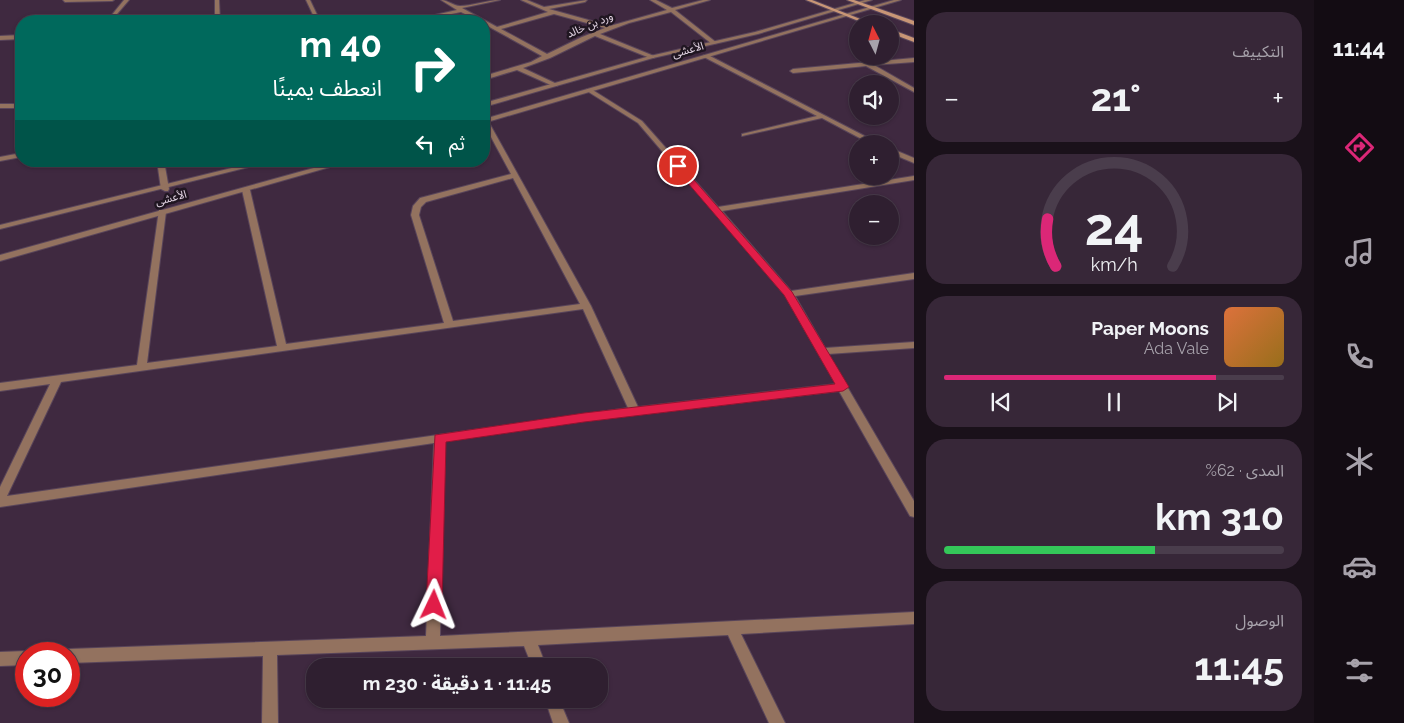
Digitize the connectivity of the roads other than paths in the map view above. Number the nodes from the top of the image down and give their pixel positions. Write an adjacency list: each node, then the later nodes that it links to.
1 (112, 0): 14 (street)
2 (127, 0): 23 (street)
3 (217, 0): 24 (street)
4 (308, 0): 25 (street)
5 (443, 0): 19 (street)
6 (498, 0): 19 (street)
7 (523, 0): 17 (street)
8 (652, 0): 20 (street)
9 (708, 0): 20 (street, ورد بن خالد)
10 (808, 0): 21 (main road)
11 (849, 0): 16 (main road)
12 (870, 0): 16 (street, الأعشى)
13 (899, 0): 18 (street, الأعشى)
14 (65, 1)
15 (585, 1): 17 (street)
16 (859, 3): 18 (main road); 21 (street, الأعشى)
17 (544, 8): 22 (street)
18 (872, 8): 28 (street, الأعشى); 29 (main road)
19 (459, 9): 26 (street); 27 (street)
20 (672, 10): 33 (street, ورد بن خالد); 39 (street)
21 (835, 10): 28 (main road); 39 (street, الأعشى)
22 (554, 12): 32 (street); 33 (street)
23 (115, 15)
24 (218, 15)
25 (315, 15)
26 (435, 15)
27 (470, 15)
28 (848, 15): 40 (street, الأعشى)
29 (914, 23)
30 (490, 26): 32 (street)
31 (490, 28): 32 (street)
32 (494, 28): 41 (street)
33 (610, 28): 34 (street, ورد بن خالد)
34 (596, 34): 41 (street, ورد بن خالد); 42 (street)
35 (899, 34): 38 (main road)
36 (15, 37): 37 (street)
37 (0, 38)
38 (914, 40)
39 (714, 43): 42 (street, الأعشى)
40 (706, 56): 53 (street, الأعشى); 58 (street)
41 (548, 57): 47 (street, ورد بن خالد)
42 (652, 57): 52 (street, الأعشى)
43 (914, 60): 44 (street)
44 (899, 61)
45 (856, 65): 48 (street)
46 (869, 65): 54 (street)
47 (518, 68): 50 (street, ورد بن خالد); 52 (street)
48 (793, 71)
49 (490, 73): 50 (street)
50 (494, 75): 51 (street, ورد بن خالد)
51 (490, 76)
52 (555, 85): 55 (street, الأعشى)
53 (589, 90): 59 (street, الأعشى); 74 (street)
54 (914, 90)
55 (490, 103)
56 (0, 106): 57 (street)
57 (15, 106)
58 (823, 116): 61 (street); 62 (street)
59 (490, 118)
60 (490, 130): 70 (street)
61 (744, 135)
62 (860, 135)
63 (899, 154): 66 (street)
64 (15, 157): 65 (street)
65 (0, 159)
66 (914, 161)
67 (161, 167): 72 (street)
68 (248, 167): 72 (street, الأعشى)
69 (327, 167): 73 (street, الأعشى)
70 (516, 176): 80 (street); 81 (street)
71 (914, 178): 74 (street)
72 (165, 189): 76 (street, الأعشى)
73 (246, 190): 75 (street, الأعشى); 83 (street)
74 (716, 210): 79 (street)
75 (162, 212): 77 (street, الأعشى); 85 (street)
76 (0, 227)
77 (0, 258)
78 (914, 276): 79 (street)
79 (789, 294): 84 (street)
80 (586, 306): 81 (street); 89 (street)
81 (449, 324): 83 (street)
82 (914, 345): 84 (street)
83 (282, 347): 85 (street)
84 (822, 351): 88 (street)
85 (142, 366): 86 (street)
86 (58, 378): 87 (street); 91 (street)
87 (0, 387)
88 (843, 387): 89 (street); 92 (street)
89 (635, 411): 90 (street)
90 (440, 438): 91 (street); 96 (street)
91 (0, 500)
92 (914, 512)
93 (914, 618): 94 (street)
94 (731, 627): 95 (street); 105 (street)
95 (528, 639): 96 (street); 100 (street)
96 (433, 642): 97 (street)
97 (270, 648): 98 (street); 103 (street)
98 (80, 656)
99 (15, 658): 101 (street)
100 (536, 658)
101 (0, 659)
102 (555, 708): 104 (street)
103 (270, 723)
104 (561, 723)
105 (777, 723)

